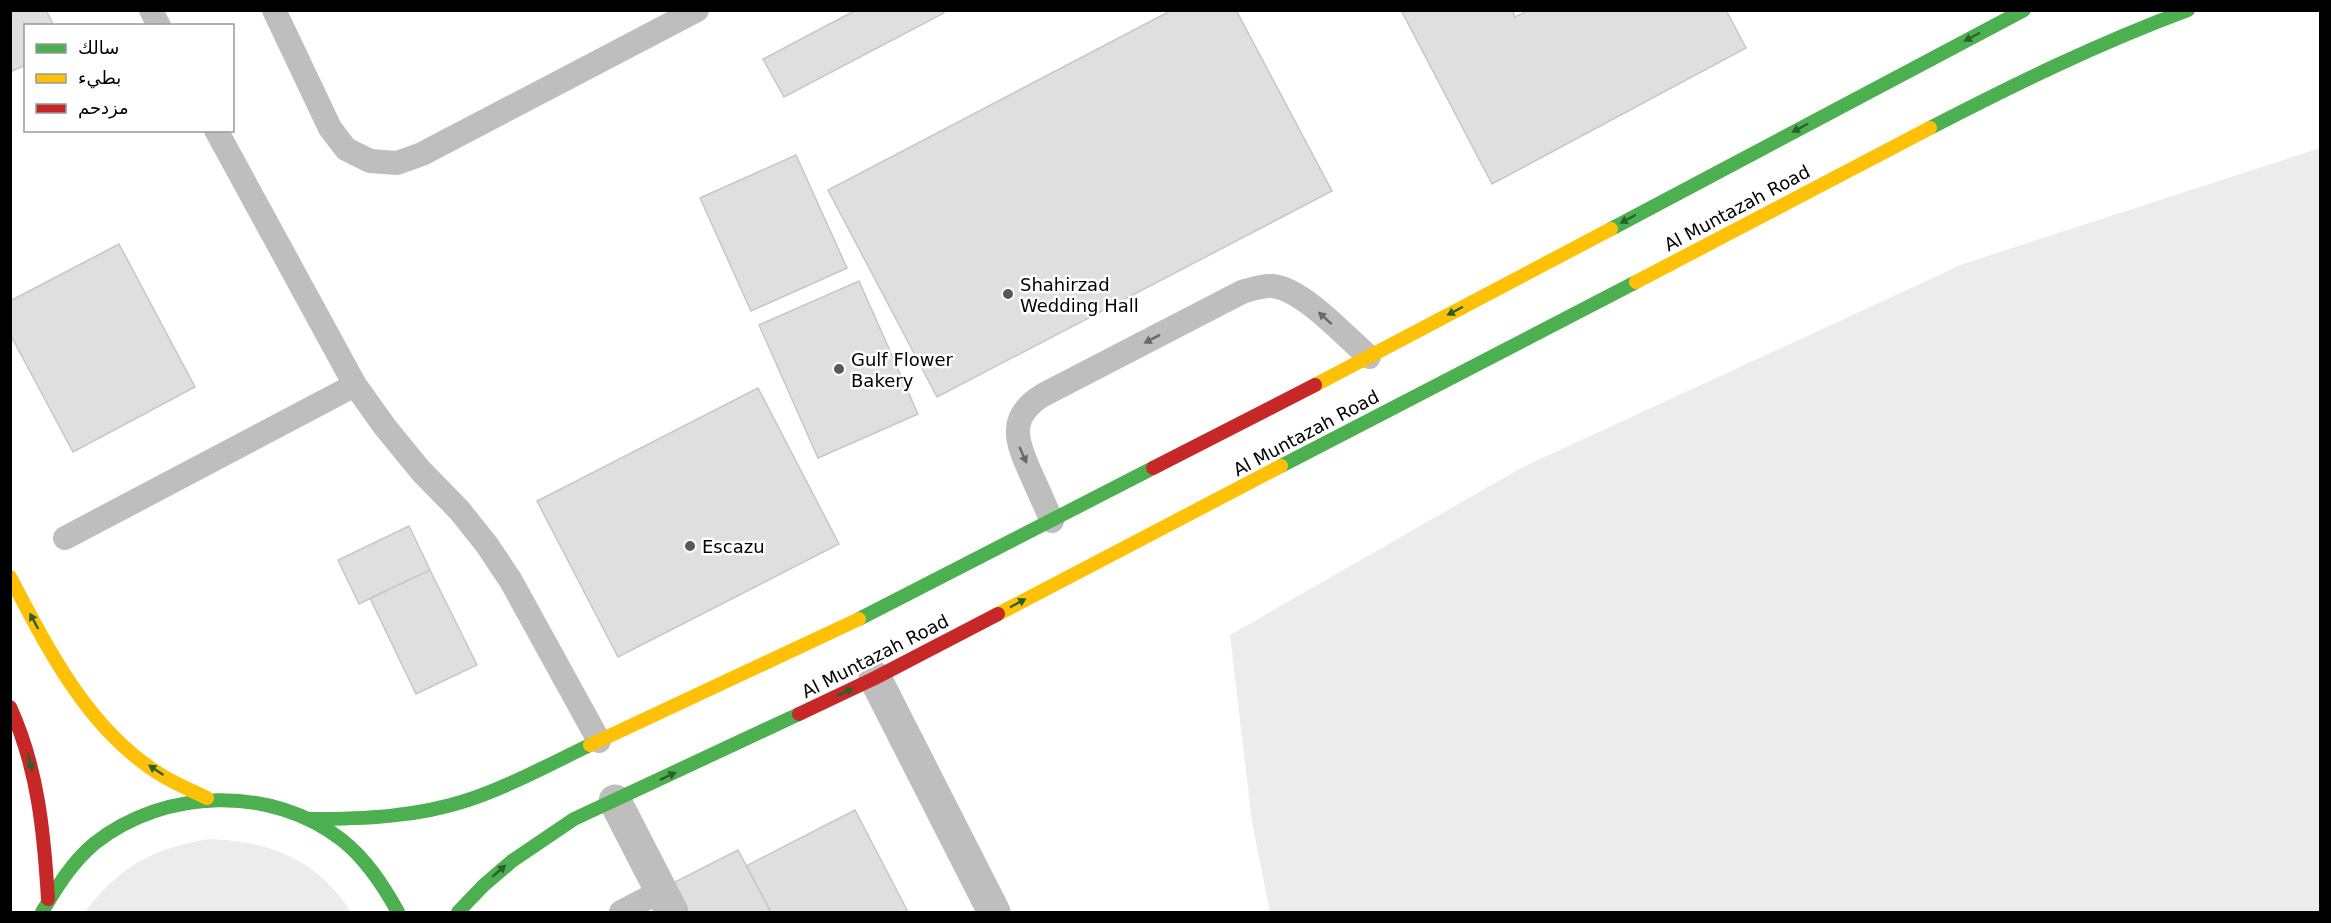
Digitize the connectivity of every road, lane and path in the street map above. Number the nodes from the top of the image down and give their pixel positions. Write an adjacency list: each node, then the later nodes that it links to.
1 (151, 10): 6 (lane)
2 (274, 10): 3 (lane)
3 (697, 10)
4 (2024, 10): 8 (street, one-way to 8)
5 (2188, 10): 13 (street, Al Muntazah Road, one-way to 5)
6 (158, 24)
7 (217, 132): 9 (lane)
8 (1369, 357): 10 (street); 10 (lane, one-way to 10)
9 (355, 385): 11 (lane); 15 (lane)
10 (1052, 521): 15 (street)
11 (65, 538)
12 (10, 577): 16 (street, one-way to 12)
13 (875, 678): 17 (street, Al Muntazah Road, one-way to 13); 25 (street)
14 (10, 707): 19 (street, one-way to 19)
15 (599, 741): 18 (street)
16 (207, 798): 18 (street); 19 (street)
17 (615, 801): 20 (street); 23 (street, Al Muntazah Road, one-way to 17)
18 (309, 819): 22 (street)
19 (48, 899): 21 (street)
20 (667, 902): 24 (lane)
21 (42, 912)
22 (398, 912)
23 (458, 912)
24 (621, 912)
25 (994, 912)

